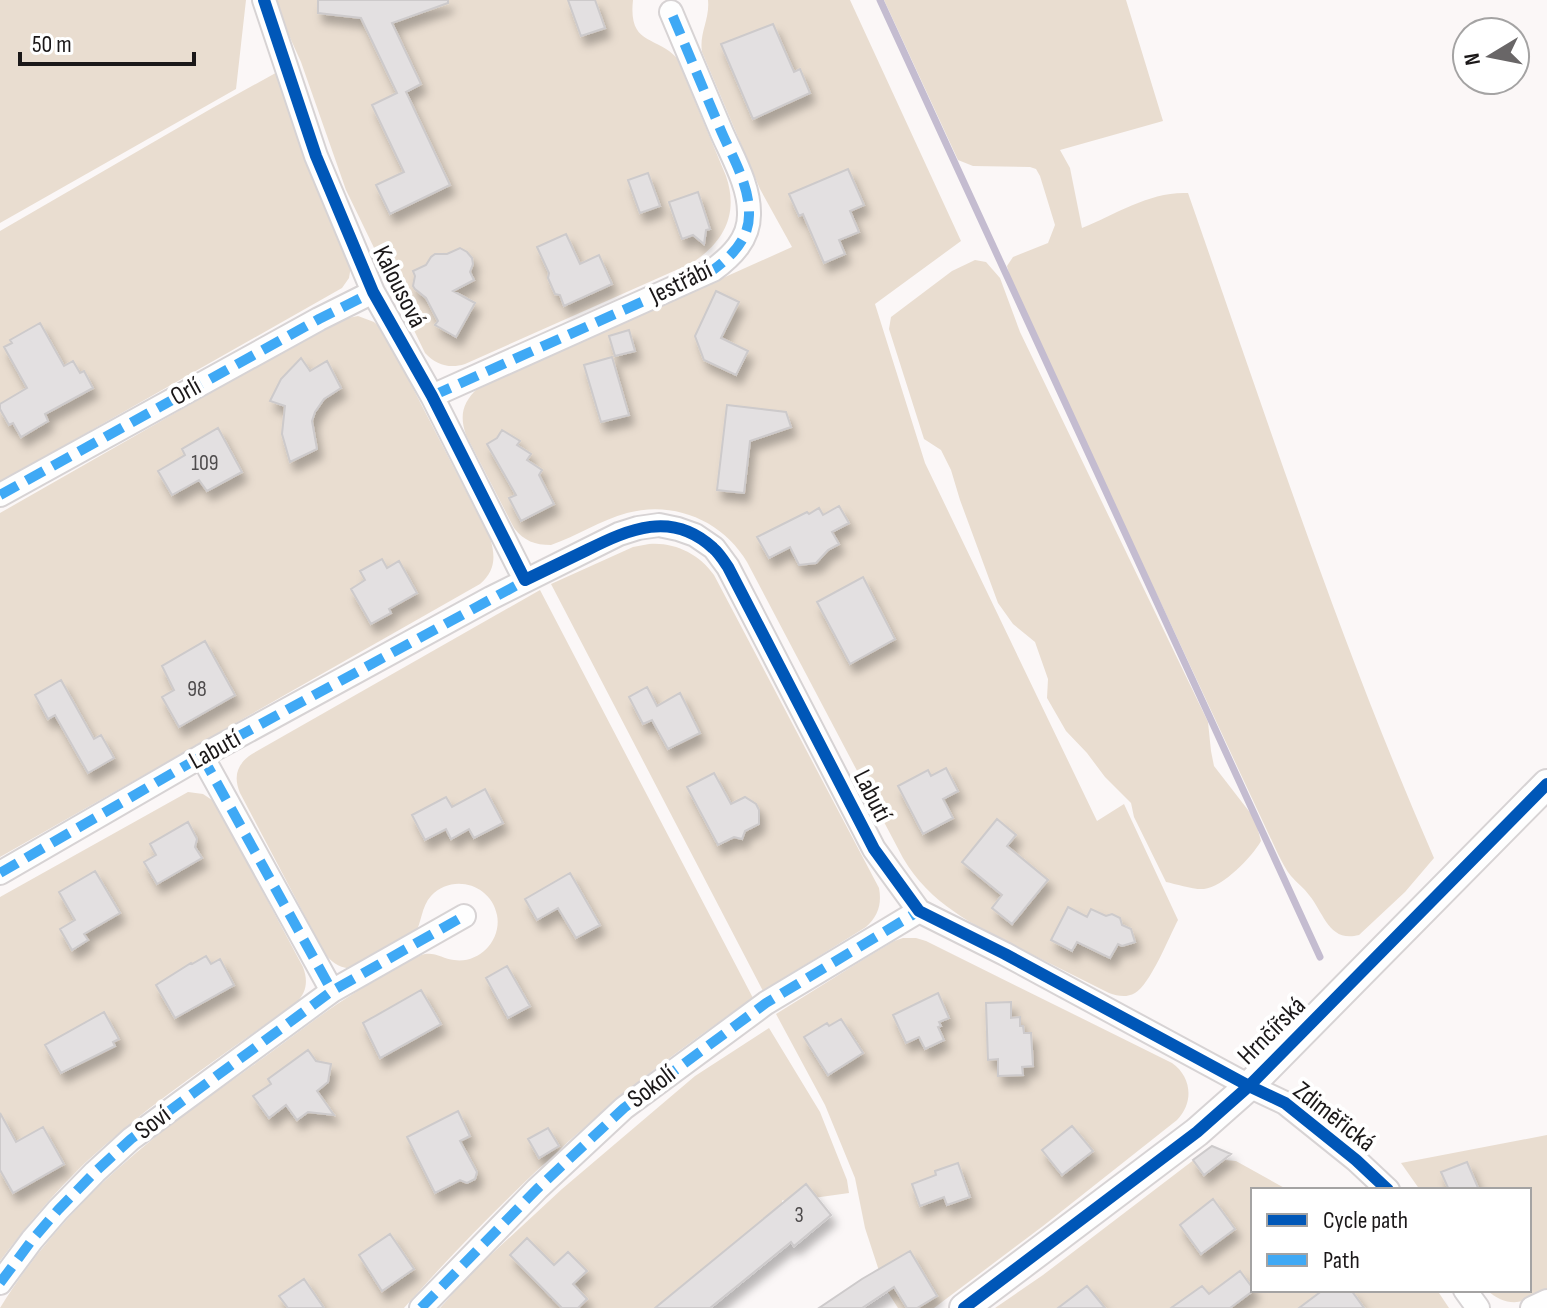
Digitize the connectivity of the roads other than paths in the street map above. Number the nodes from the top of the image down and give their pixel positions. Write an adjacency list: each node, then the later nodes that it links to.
1 (264, 0): 3 (street, Kalousová)
2 (671, 12): 4 (street, Jestřábí)
3 (373, 292): 4 (street, Kalousová); 5 (street, Orlí)
4 (432, 396): 6 (street, Kalousová)
5 (0, 495)
6 (525, 580): 7 (street, Labutí); 10 (street, Labutí)
7 (202, 756): 9 (street, Labutí); 12 (street)
8 (1547, 784): 13 (street, Hrnčířská)
9 (0, 873)
10 (919, 911): 13 (street, Labutí); 17 (street, Sokolí)
11 (464, 916): 12 (street, Soví)
12 (332, 991): 15 (street, Soví)
13 (1249, 1086): 14 (street, Zdiměřická); 18 (street, Hrnčířská)
14 (1386, 1188)
15 (0, 1283)
16 (1547, 1301): 19 (street)
17 (421, 1308)
18 (964, 1308)
19 (1532, 1308)

